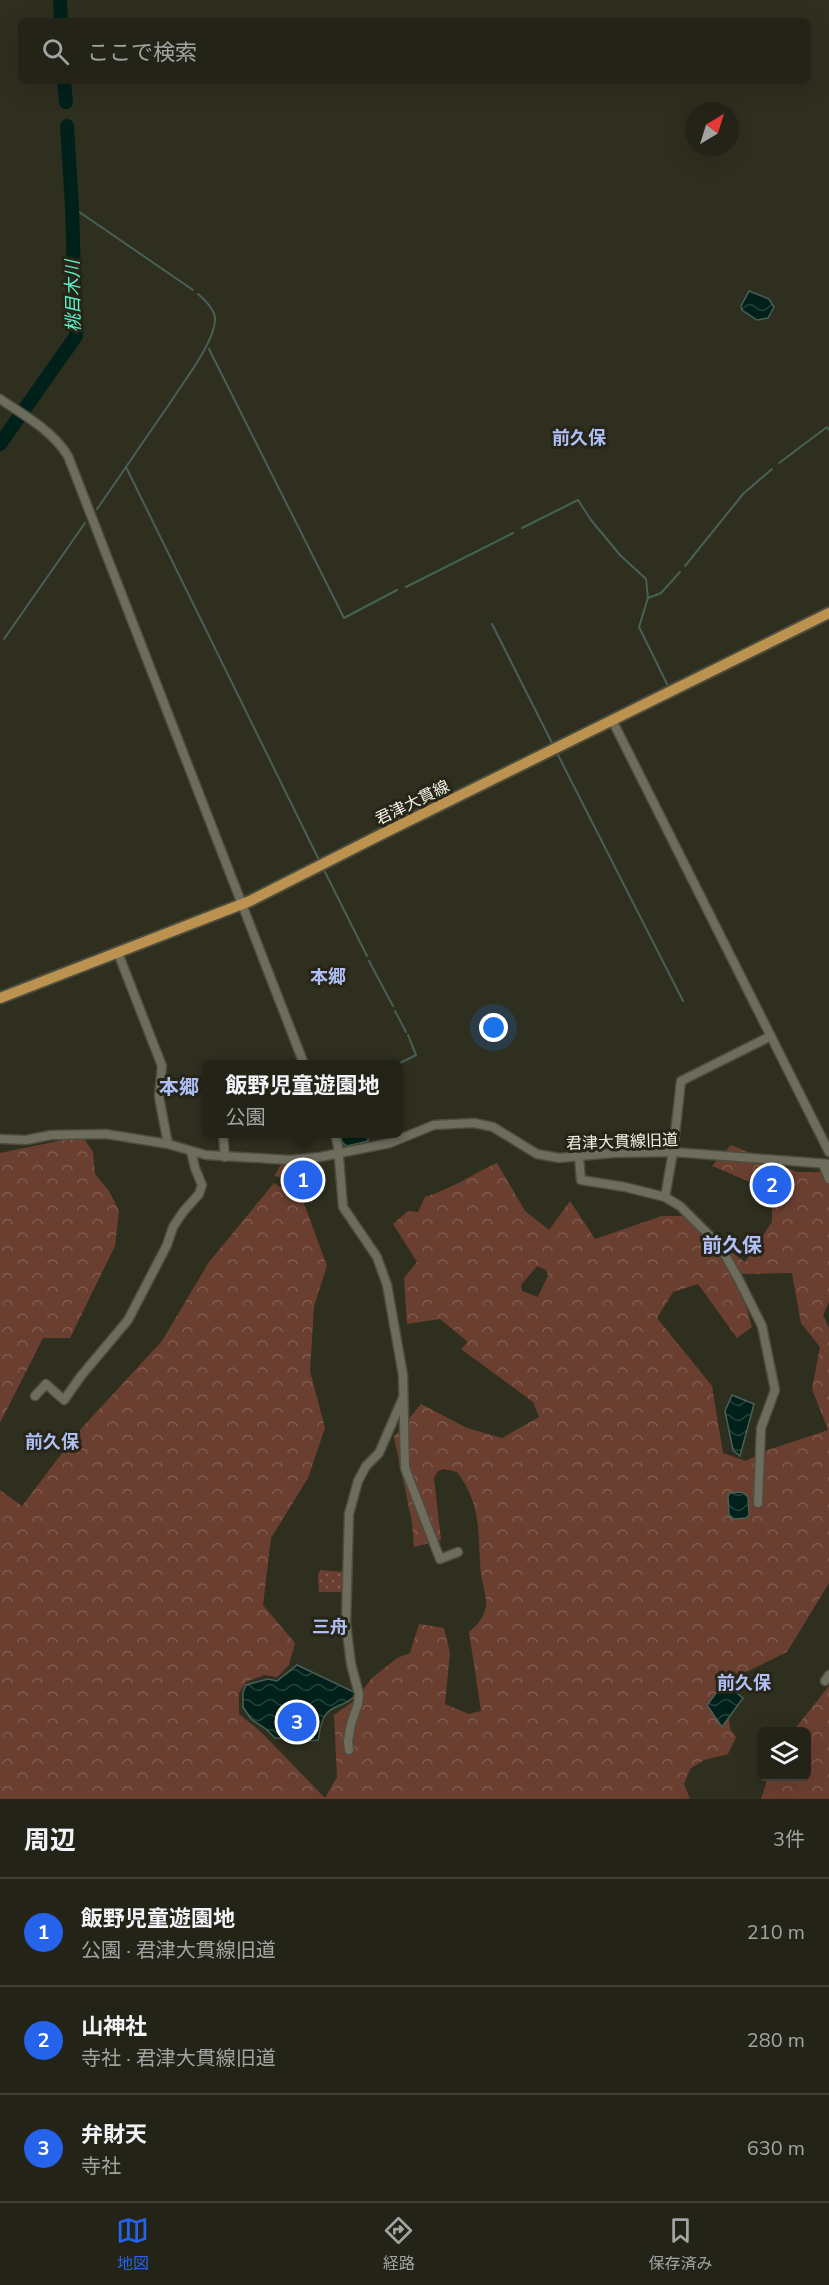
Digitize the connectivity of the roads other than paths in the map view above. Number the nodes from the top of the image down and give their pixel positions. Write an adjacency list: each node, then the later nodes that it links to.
1 (0, 399): 4 (street)
2 (829, 613): 3 (main road, 君津大貫線)
3 (612, 720): 4 (main road, 君津大貫線); 7 (street)
4 (241, 905): 5 (main road, 君津大貫線); 8 (street)
5 (118, 952): 6 (main road, 君津大貫線); 14 (street)
6 (0, 999)
7 (771, 1036): 16 (street); 17 (street)
8 (302, 1060)
9 (223, 1138): 19 (street)
10 (335, 1138): 18 (street)
11 (402, 1138): 18 (street, 君津大貫線旧道)
12 (403, 1138): 20 (street, 君津大貫線旧道)
13 (0, 1139): 14 (street, 君津大貫線旧道)
14 (168, 1144): 15 (street, 君津大貫線旧道)
15 (191, 1151): 19 (street, 君津大貫線旧道); 24 (street)
16 (674, 1152): 20 (street, 君津大貫線旧道); 21 (street, 君津大貫線旧道); 23 (street)
17 (829, 1152)
18 (338, 1153): 19 (street, 君津大貫線旧道); 25 (street)
19 (225, 1157)
20 (579, 1157): 23 (street)
21 (826, 1164): 22 (street)
22 (829, 1179)
23 (665, 1197): 26 (street)
24 (35, 1396)
25 (402, 1400): 27 (street); 28 (street)
26 (758, 1503)
27 (458, 1552)
28 (349, 1750)

